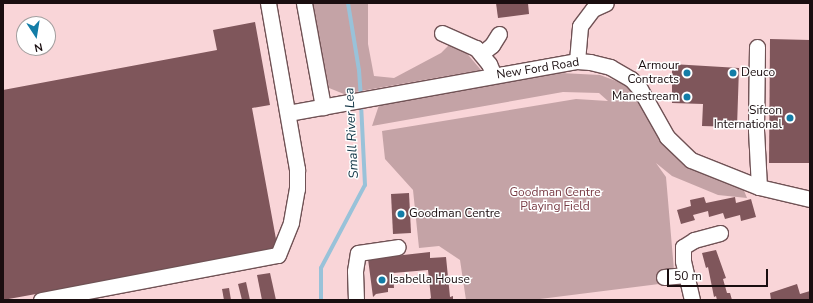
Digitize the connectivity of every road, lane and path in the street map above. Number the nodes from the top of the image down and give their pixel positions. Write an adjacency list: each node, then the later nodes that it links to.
1 (268, 3): 11 (street)
2 (304, 3): 10 (street)
3 (606, 3): 8 (street)
4 (442, 33): 7 (street)
5 (499, 34): 7 (street)
6 (757, 47): 12 (street)
7 (481, 54): 9 (street)
8 (577, 61): 9 (street, New Ford Road); 12 (street, New Ford Road)
9 (494, 75): 10 (street, New Ford Road)
10 (323, 107): 11 (street, New Ford Road)
11 (288, 113): 18 (street)
12 (759, 186): 13 (street, New Ford Road)
13 (810, 199)
14 (720, 233): 16 (street)
15 (398, 247): 19 (street)
16 (686, 274): 17 (street); 20 (street)
17 (664, 277)
18 (41, 300)
19 (356, 300)
20 (692, 300)

